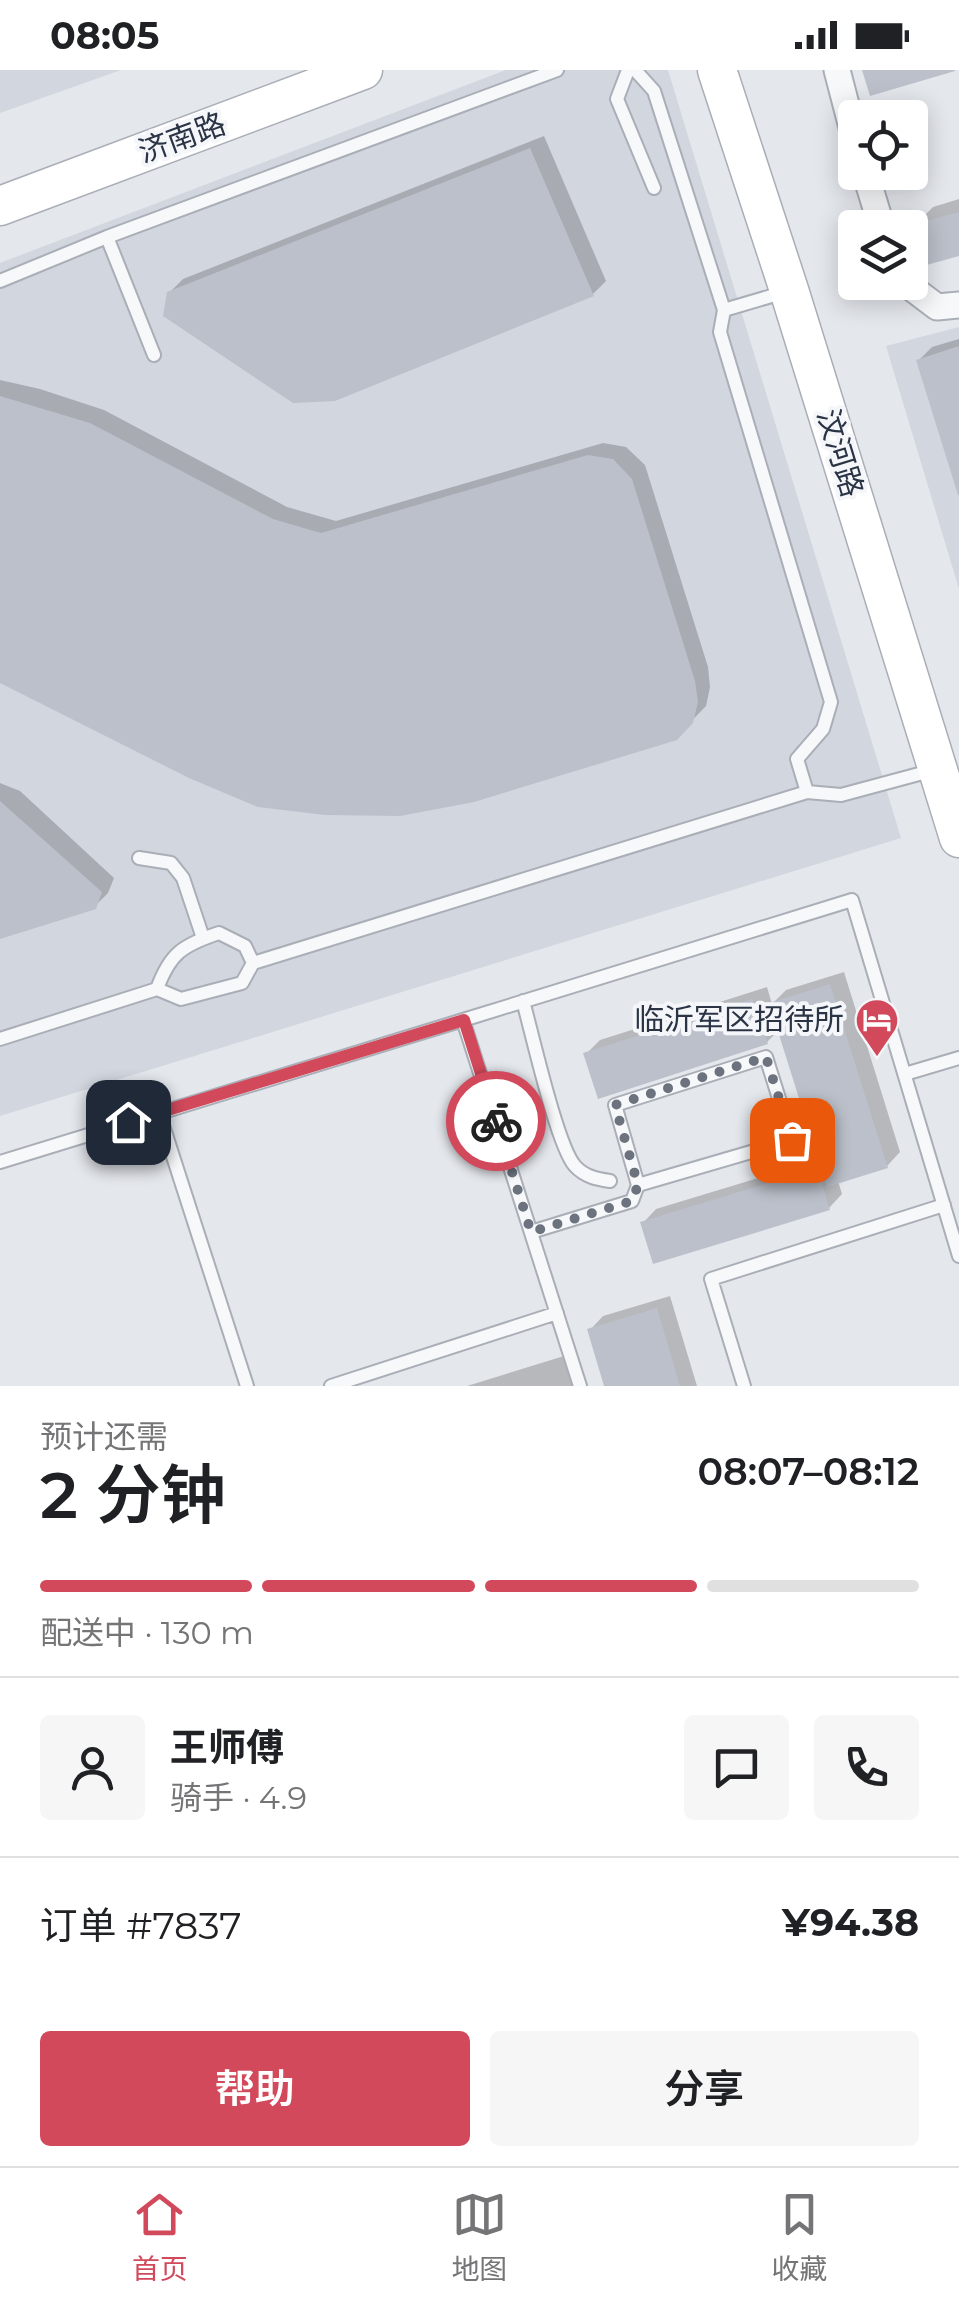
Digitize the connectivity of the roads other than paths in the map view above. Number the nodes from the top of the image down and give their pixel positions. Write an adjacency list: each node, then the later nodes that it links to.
1 (317, 70): 10 (street, 济南路)
2 (364, 70): 11 (street, 济南路)
3 (557, 70): 12 (lane)
4 (632, 70): 9 (lane); 17 (lane)
5 (717, 70): 14 (street, 汶河路)
6 (740, 70): 19 (street, 汶河路)
7 (837, 70): 8 (street)
8 (845, 100)
9 (654, 188)
10 (0, 194)
11 (0, 206)
12 (107, 237): 13 (lane); 18 (lane)
13 (0, 281)
14 (790, 290): 17 (lane); 19 (street, 汶河路)
15 (927, 300): 16 (street)
16 (959, 305)
17 (724, 310): 20 (lane)
18 (154, 355)
19 (948, 782): 20 (lane); 21 (street, 汶河路)
20 (807, 792): 24 (lane)
21 (959, 838)
22 (139, 858): 23 (lane)
23 (203, 938): 24 (lane); 25 (lane)
24 (253, 963): 25 (lane)
25 (157, 989): 28 (lane)
26 (523, 1001): 27 (lane); 30 (lane); 33 (lane)
27 (464, 1020): 31 (lane); 36 (lane)
28 (0, 1039)
29 (959, 1058): 30 (lane)
30 (905, 1074): 35 (lane)
31 (160, 1113): 32 (lane); 39 (lane)
32 (0, 1162)
33 (610, 1181)
34 (638, 1185): 34 (lane); 36 (lane)
35 (944, 1205): 37 (lane); 42 (lane)
36 (531, 1232): 38 (lane)
37 (959, 1256)
38 (558, 1313): 40 (lane); 41 (lane)
39 (247, 1386)
40 (331, 1386)
41 (580, 1386)
42 (744, 1386)

